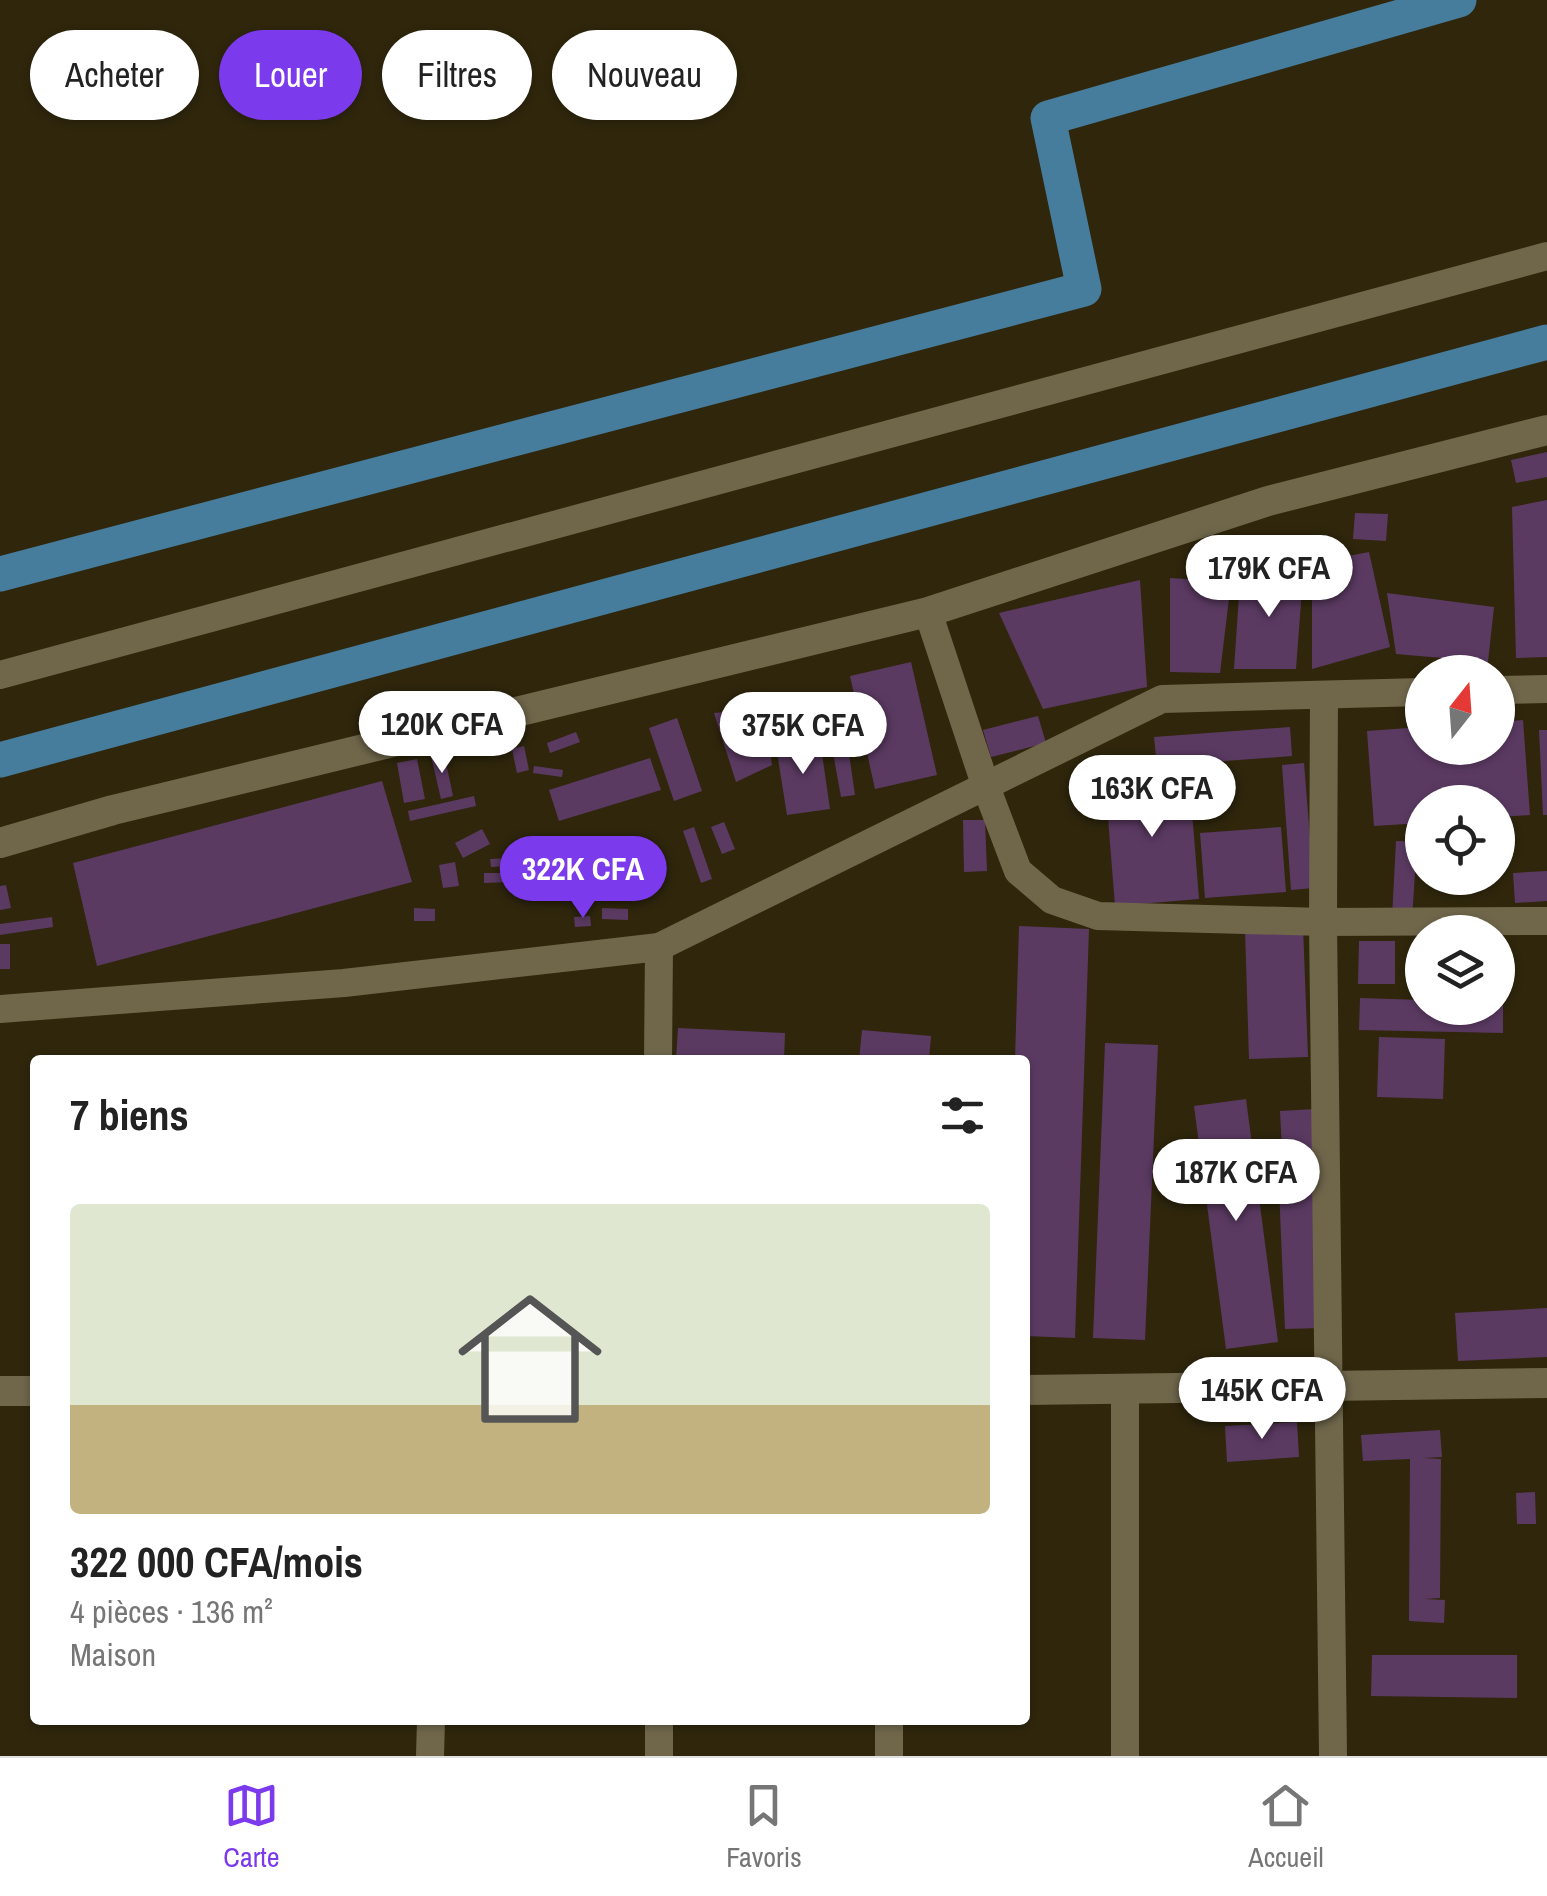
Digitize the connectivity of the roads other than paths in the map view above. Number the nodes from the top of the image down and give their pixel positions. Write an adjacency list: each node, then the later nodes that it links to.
1 (1547, 256): 4 (street)
2 (1547, 430): 3 (street)
3 (928, 612): 9 (street); 10 (street)
4 (0, 675)
5 (1547, 689): 6 (street)
6 (1515, 690)
7 (1405, 693): 8 (street)
8 (1324, 695): 9 (street); 12 (street)
9 (985, 784): 12 (street); 13 (street)
10 (0, 844)
11 (1547, 921): 12 (street)
12 (1323, 922): 17 (street)
13 (659, 947): 14 (street); 15 (street)
14 (0, 1009)
15 (658, 1055)
16 (1547, 1384): 17 (street)
17 (1330, 1386): 18 (street); 29 (street)
18 (1125, 1388): 19 (street); 28 (street)
19 (1030, 1390)
20 (0, 1391): 21 (street)
21 (30, 1391)
22 (431, 1725): 25 (street)
23 (659, 1725): 26 (street)
24 (889, 1725): 27 (street)
25 (430, 1756)
26 (659, 1756)
27 (889, 1756)
28 (1125, 1756)
29 (1334, 1756)

